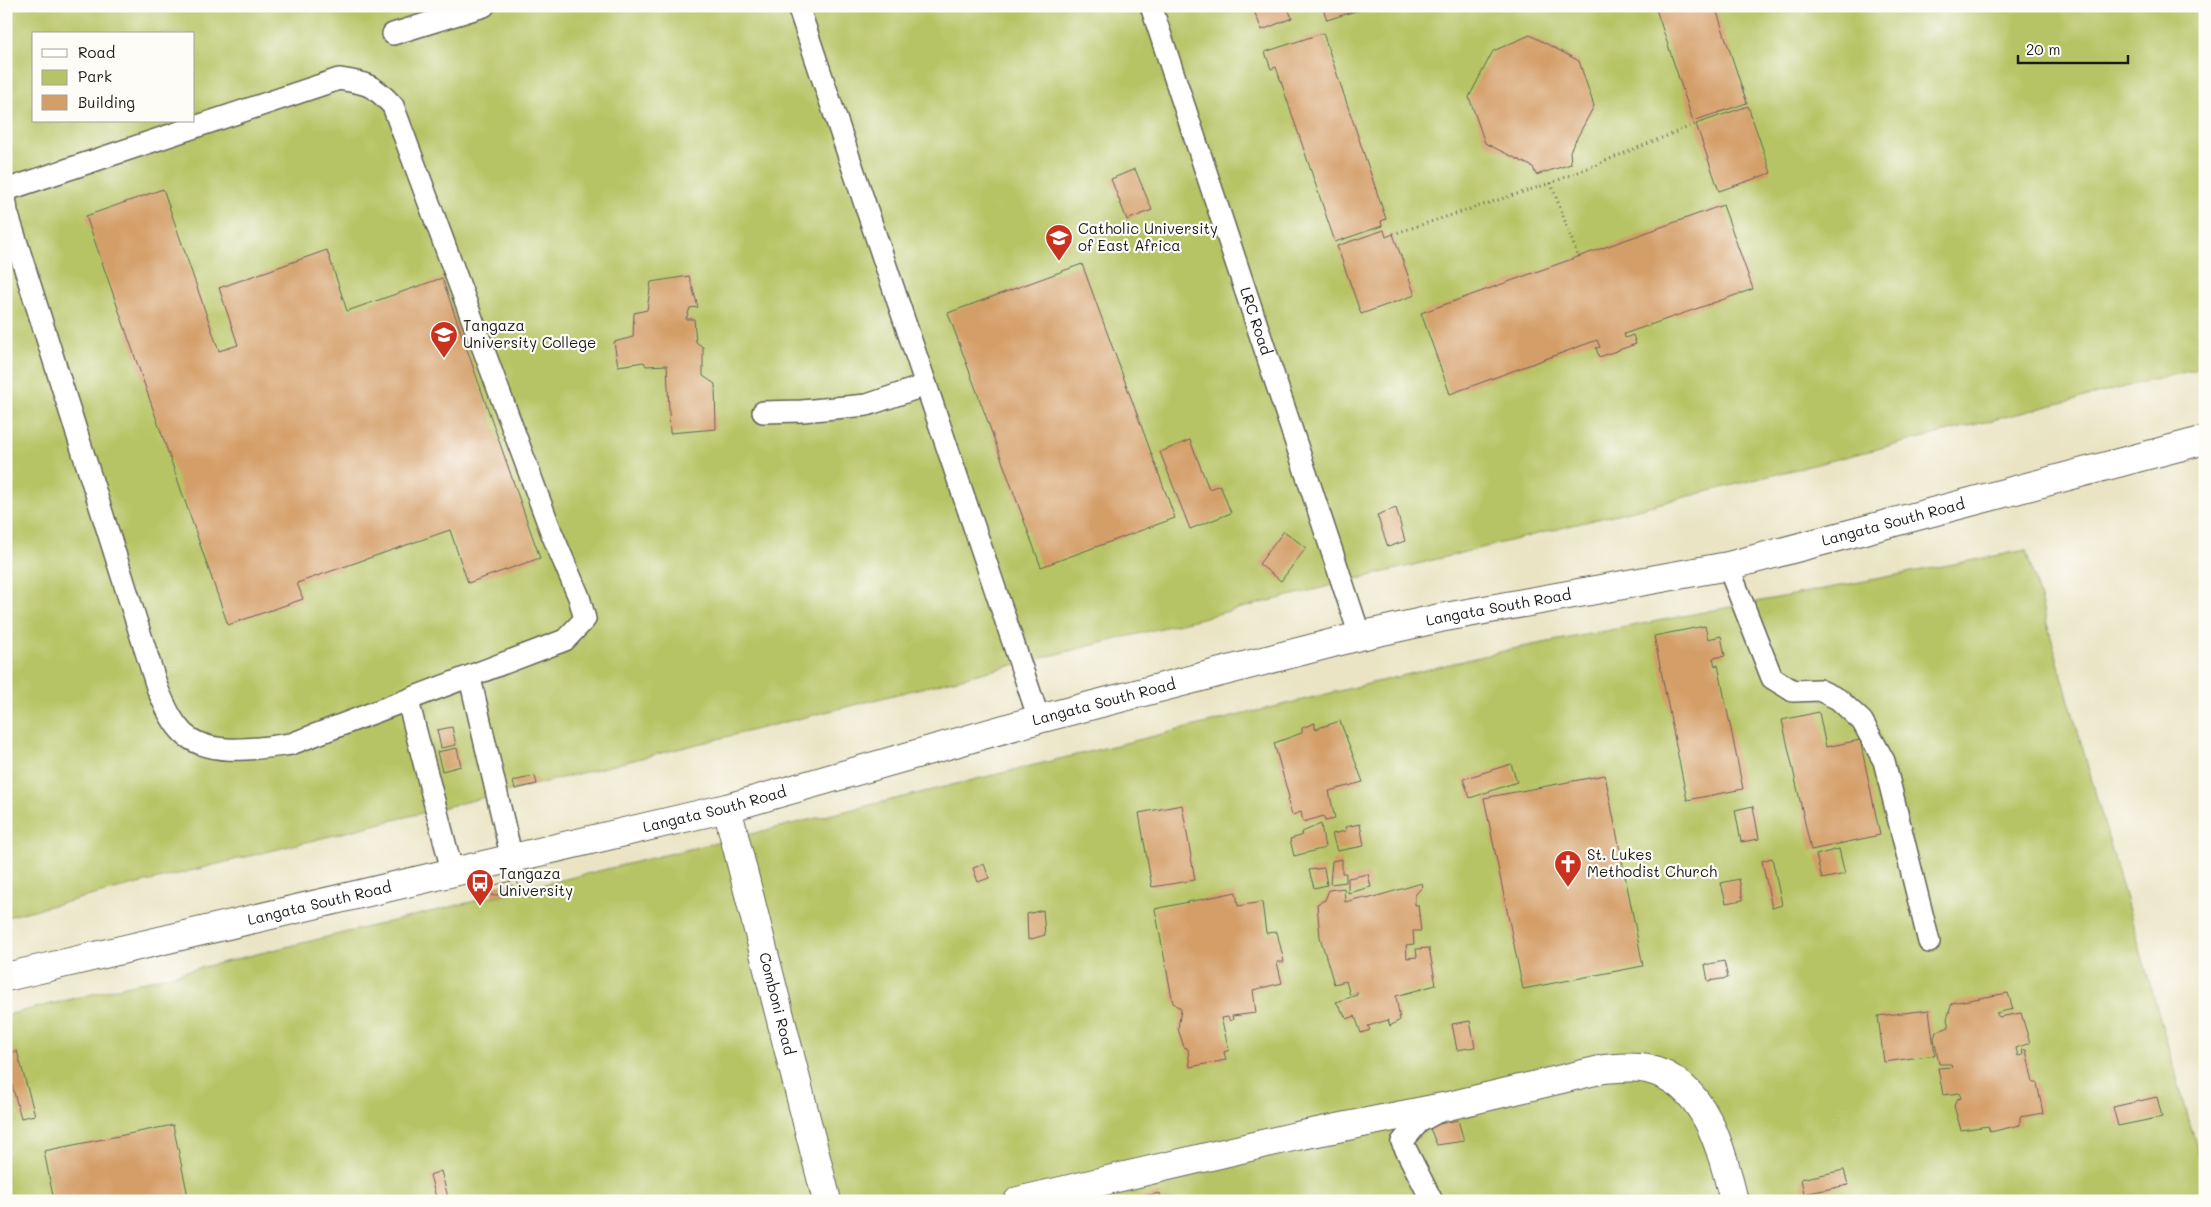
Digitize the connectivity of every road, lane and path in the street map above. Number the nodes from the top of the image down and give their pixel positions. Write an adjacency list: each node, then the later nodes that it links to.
1 (484, 6): 4 (lane)
2 (798, 6): 11 (lane)
3 (1151, 6): 15 (lane, LRC Road)
4 (393, 34)
5 (1696, 124): 6 (path)
6 (1552, 182): 9 (path); 10 (path)
7 (6, 190): 16 (lane)
8 (6, 203): 17 (lane)
9 (1393, 234)
10 (1578, 257)
11 (926, 384): 12 (lane); 18 (lane)
12 (762, 412)
13 (2205, 440): 14 (street, Langata South Road)
14 (1728, 566): 15 (street, Langata South Road); 22 (lane)
15 (1360, 636): 18 (street, Langata South Road)
16 (470, 678): 17 (lane); 20 (lane)
17 (408, 701): 21 (lane)
18 (1039, 720): 19 (street, Langata South Road)
19 (727, 808): 20 (street, Langata South Road); 25 (street, Comboni Road)
20 (512, 859): 21 (street, Langata South Road)
21 (453, 874): 23 (street, Langata South Road)
22 (1929, 942)
23 (6, 977)
24 (1448, 1106): 26 (street); 27 (lane); 28 (street)
25 (826, 1201)
26 (1018, 1201)
27 (1432, 1201)
28 (1734, 1201)

